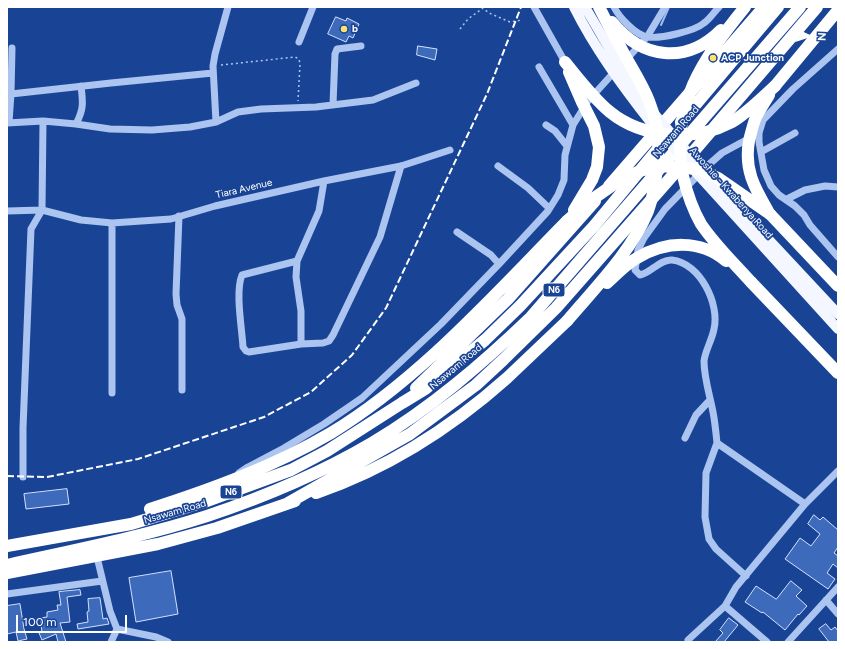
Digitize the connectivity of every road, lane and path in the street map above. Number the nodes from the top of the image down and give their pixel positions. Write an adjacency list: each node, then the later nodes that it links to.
1 (228, 7): 26 (street)
2 (313, 7): 20 (street)
3 (534, 7): 24 (street)
4 (574, 7): 64 (main road, Awoshie - Kwabenya Road, bridge)
5 (585, 7): 62 (main road, Awoshie - Kwabenya Road, bridge)
6 (600, 7): 10 (highway, bridge); 63 (highway, bridge)
7 (614, 7): 19 (street)
8 (665, 7): 19 (street)
9 (719, 7): 19 (street)
10 (745, 7): 60 (highway, bridge)
11 (764, 7): 70 (highway)
12 (778, 7): 70 (highway, Nsawam Road / N6)
13 (800, 7): 81 (highway, Nsawam Road / N6)
14 (817, 7): 76 (highway)
15 (483, 8): 17 (path); 18 (path)
16 (838, 10): 29 (highway)
17 (522, 20)
18 (460, 29)
19 (647, 37): 38 (street)
20 (299, 42)
21 (361, 46): 31 (street)
22 (12, 48): 30 (street)
23 (838, 48): 39 (street)
24 (565, 62): 29 (highway, bridge); 54 (highway, bridge)
25 (539, 67): 38 (street)
26 (213, 70): 28 (street); 32 (path); 35 (street)
27 (416, 83): 31 (street)
28 (81, 86): 30 (street); 36 (street)
29 (775, 86): 52 (highway, bridge)
30 (11, 94): 34 (street)
31 (333, 104): 32 (street)
32 (298, 108): 35 (street)
33 (43, 121): 34 (street); 36 (street); 50 (street)
34 (8, 122)
35 (216, 122): 36 (street)
36 (76, 124)
37 (546, 125): 41 (street)
38 (573, 125): 41 (street)
39 (759, 133): 43 (street); 69 (street)
40 (796, 133): 43 (street)
41 (567, 146): 49 (street)
42 (450, 150): 44 (street, Tiara Avenue)
43 (761, 152): 48 (street)
44 (401, 166): 46 (street, Tiara Avenue); 65 (street)
45 (498, 166): 49 (street)
46 (324, 181): 53 (street, Tiara Avenue); 58 (street)
47 (838, 187): 48 (street)
48 (787, 199): 57 (street)
49 (549, 208): 59 (street)
50 (42, 210): 51 (street, Tiara Avenue); 55 (street, Tiara Avenue); 74 (street)
51 (7, 211)
52 (770, 214): 54 (highway, bridge); 61 (highway)
53 (179, 216): 55 (street, Tiara Avenue); 67 (street)
54 (567, 221): 75 (highway)
55 (112, 223): 68 (street)
56 (457, 232): 59 (street)
57 (838, 257)
58 (297, 261): 65 (street); 65 (street)
59 (499, 264): 75 (street)
60 (751, 282): 63 (highway, bridge); 66 (highway)
61 (838, 286)
62 (838, 314)
63 (567, 321): 76 (highway)
64 (838, 328)
65 (301, 344)
66 (838, 373)
67 (182, 390)
68 (112, 393)
69 (710, 400): 71 (street); 72 (street)
70 (402, 403): 78 (highway, Nsawam Road / N6)
71 (685, 438)
72 (717, 443): 77 (street); 83 (street)
73 (838, 471): 77 (street)
74 (23, 476)
75 (231, 481): 78 (highway)
76 (288, 503): 80 (highway)
77 (805, 504): 83 (street)
78 (45, 539): 79 (highway, Nsawam Road / N6)
79 (7, 546)
80 (97, 557): 82 (highway); 84 (street)
81 (7, 565)
82 (7, 573)
83 (746, 576): 88 (street)
84 (102, 581): 86 (street); 90 (street)
85 (838, 587): 87 (street)
86 (7, 594)
87 (826, 600): 89 (street); 95 (street)
88 (724, 606): 91 (street); 94 (street)
89 (838, 614)
90 (117, 629): 92 (street); 93 (street)
91 (688, 640)
92 (111, 642)
93 (168, 642)
94 (767, 642)
95 (788, 642)

